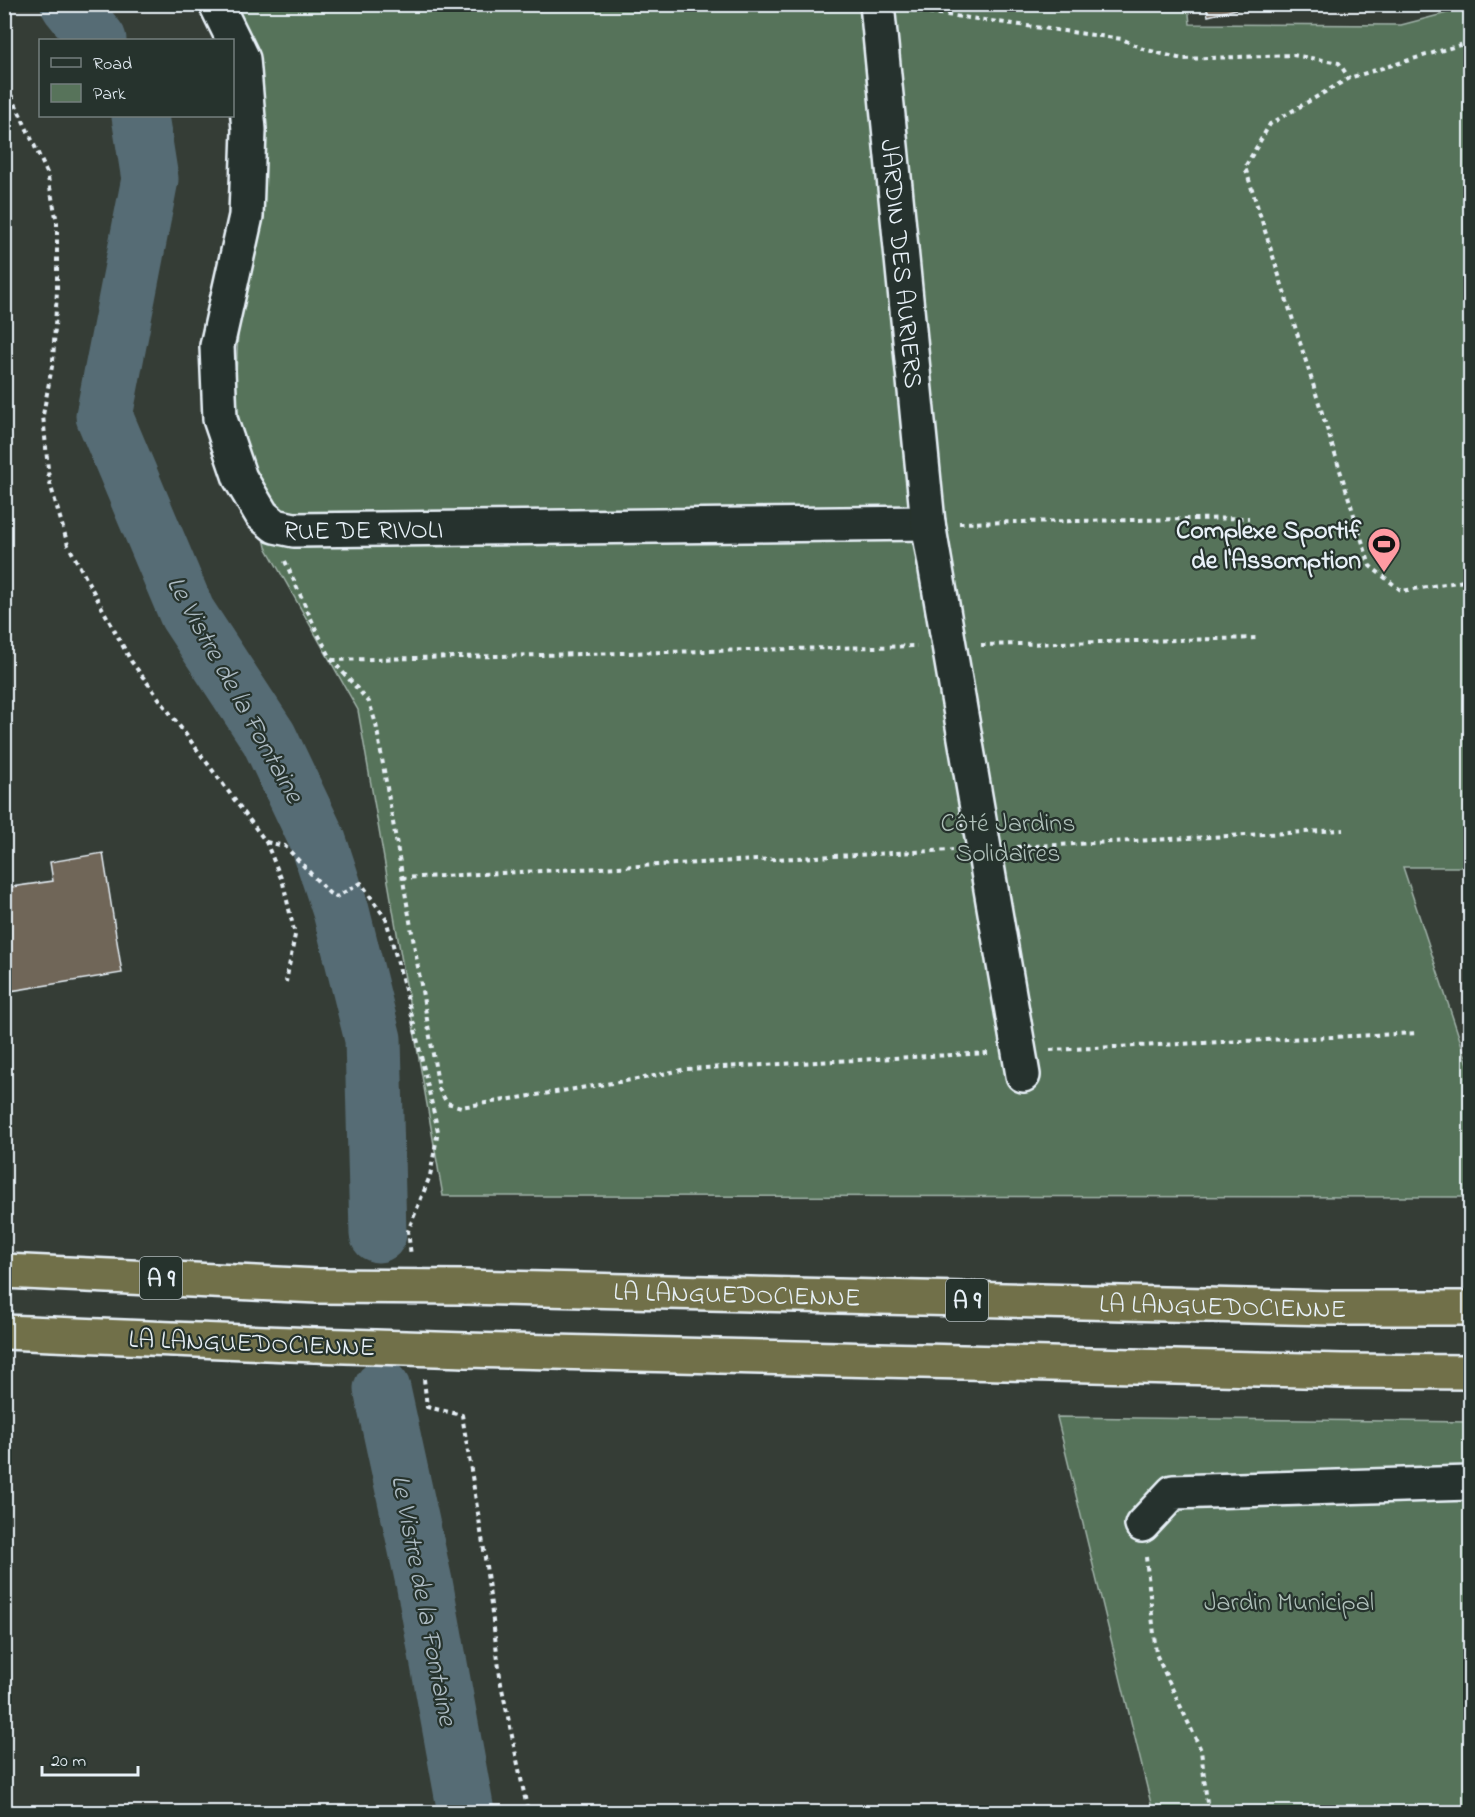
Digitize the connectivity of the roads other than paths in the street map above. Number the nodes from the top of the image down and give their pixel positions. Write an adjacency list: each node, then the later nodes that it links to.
1 (216, 4): 3 (street, RUE DE RIVOLI)
2 (877, 5): 5 (street, JARDIN DES AURIERS)
3 (233, 39)
4 (234, 41): 5 (street, RUE DE RIVOLI)
5 (928, 523): 6 (street, JARDIN DES AURIERS)
6 (1021, 1064)
7 (4, 1271): 8 (highway, LA LANGUEDOCIENNE / A 9, bridge)
8 (1470, 1308)
9 (4, 1332): 10 (highway, LA LANGUEDOCIENNE, bridge)
10 (1470, 1372)
11 (1470, 1483): 12 (street)
12 (1142, 1525)

